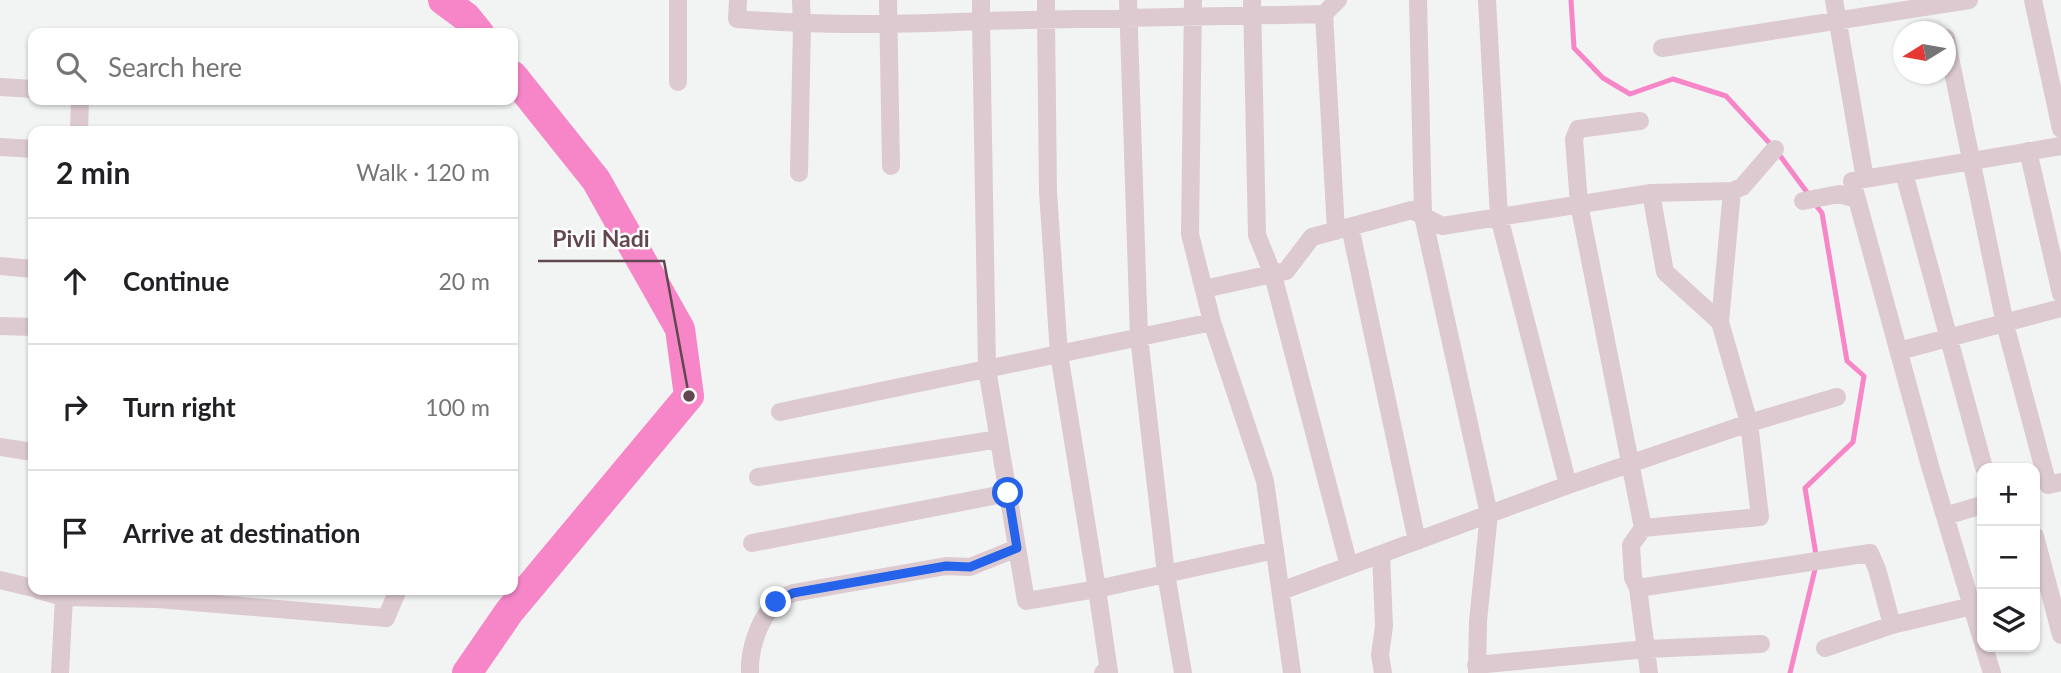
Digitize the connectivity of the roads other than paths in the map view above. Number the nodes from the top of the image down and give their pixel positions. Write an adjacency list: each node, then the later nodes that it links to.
1 (678, 0): 26 (street)
2 (738, 0): 23 (street)
3 (801, 0): 23 (street)
4 (888, 0): 24 (street)
5 (981, 0): 20 (street)
6 (1046, 0): 19 (street)
7 (1128, 0): 18 (street)
8 (1338, 0): 17 (street)
9 (1418, 0): 49 (street)
10 (1487, 0): 50 (street)
11 (1834, 0): 21 (street)
12 (1969, 0): 14 (street)
13 (2033, 0): 33 (street)
14 (1938, 6): 21 (street); 22 (street)
15 (1252, 8): 16 (street); 17 (street); 54 (street)
16 (1192, 9): 18 (street); 55 (street)
17 (1324, 15): 51 (street)
18 (1128, 19): 19 (street); 63 (street)
19 (1046, 20): 20 (street); 66 (street)
20 (981, 21): 24 (street); 67 (street)
21 (1838, 21): 25 (street); 43 (street)
22 (1941, 21)
23 (802, 24): 24 (street); 41 (street)
24 (888, 26): 40 (street)
25 (1662, 48)
26 (678, 82)
27 (1955, 84): 39 (street)
28 (0, 87): 29 (street)
29 (28, 89)
30 (80, 105): 32 (street)
31 (1640, 121): 48 (street)
32 (79, 126)
33 (2061, 129)
34 (2061, 146): 38 (street)
35 (0, 148): 36 (street)
36 (28, 149)
37 (1775, 149): 44 (street)
38 (2028, 151): 39 (street); 56 (street)
39 (1972, 161): 42 (street); 60 (street)
40 (891, 166)
41 (799, 173)
42 (1904, 173): 43 (street); 64 (street)
43 (1866, 179): 46 (street)
44 (1732, 191): 45 (street); 59 (street)
45 (1651, 193): 48 (street); 59 (street)
46 (1857, 199): 47 (street); 65 (street)
47 (1803, 201)
48 (1579, 204): 50 (street); 75 (street)
49 (1423, 216): 50 (street); 51 (street); 81 (street)
50 (1499, 217): 77 (street)
51 (1343, 229): 54 (street); 84 (street)
52 (0, 266): 53 (street)
53 (28, 269)
54 (1273, 275): 55 (street); 90 (street)
55 (1204, 289): 58 (street)
56 (2061, 294)
57 (2061, 308): 60 (street)
58 (1212, 322): 63 (street); 87 (street)
59 (1720, 322): 70 (street)
60 (2005, 324): 64 (street); 78 (street)
61 (0, 326): 62 (street)
62 (28, 327)
63 (1139, 337): 66 (street); 91 (street)
64 (1949, 338): 65 (street); 74 (street)
65 (1899, 351): 82 (street)
66 (1059, 354): 67 (street); 95 (street)
67 (987, 369): 69 (street); 71 (street)
68 (1837, 397): 70 (street)
69 (780, 412)
70 (1749, 423): 75 (street); 83 (street)
71 (999, 439): 76 (street); 79 (street)
72 (0, 447): 73 (street)
73 (28, 451)
74 (1983, 463)
75 (1631, 464): 77 (street); 83 (street)
76 (758, 478)
77 (1568, 485): 81 (street)
78 (2048, 486)
79 (1008, 493): 85 (street); 86 (street)
80 (1977, 506): 82 (street)
81 (1489, 514): 84 (street); 110 (street)
82 (1945, 516): 101 (street)
83 (1643, 528): 94 (street)
84 (1417, 541): 89 (street)
85 (752, 543)
86 (1017, 548): 95 (street); 112 (street)
87 (1275, 550): 91 (street); 96 (street)
88 (2040, 553): 102 (street)
89 (1381, 554): 90 (street); 117 (street)
90 (1349, 566): 96 (street)
91 (1166, 574): 95 (street); 115 (street)
92 (0, 580): 93 (street)
93 (28, 587)
94 (1638, 588): 104 (street); 108 (street)
95 (1097, 589): 114 (street)
96 (1281, 591): 116 (street)
97 (57, 595): 100 (street)
98 (396, 595): 99 (street)
99 (176, 596): 100 (street)
100 (64, 597): 111 (street)
101 (1972, 606): 103 (street); 104 (street)
102 (2059, 617): 105 (street)
103 (1977, 623)
104 (1892, 625): 107 (street)
105 (2061, 635)
106 (1761, 644): 108 (street)
107 (1825, 648)
108 (1647, 649): 110 (street); 118 (street)
109 (1986, 652): 119 (street)
110 (1477, 669)
111 (61, 673)
112 (750, 673)
113 (1103, 673): 114 (street)
114 (1109, 673)
115 (1183, 673)
116 (1292, 673)
117 (1383, 673)
118 (1649, 673)
119 (1992, 673)

